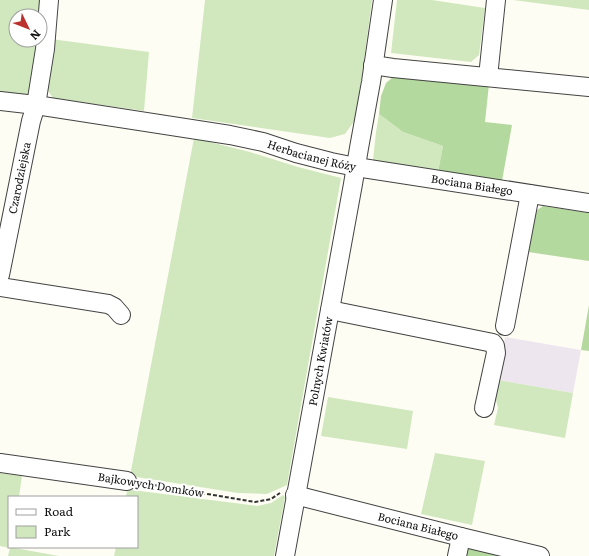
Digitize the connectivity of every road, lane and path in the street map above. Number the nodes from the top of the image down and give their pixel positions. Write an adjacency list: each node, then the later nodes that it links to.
1 (49, 0): 8 (street, Czarodziejska)
2 (383, 0): 4 (street)
3 (496, 0): 5 (street)
4 (373, 65): 5 (street); 9 (street, Herbacianej Róży)
5 (488, 77): 6 (street)
6 (589, 87)
7 (0, 101): 8 (street, Herbacianej Róży)
8 (36, 106): 9 (street, Herbacianej Róży); 12 (street, Czarodziejska)
9 (356, 167): 10 (street, Bociana Białego); 14 (street, Polnych Kwiatów)
10 (530, 194): 11 (street, Bociana Białego); 16 (street)
11 (589, 203)
12 (0, 275)
13 (0, 287): 15 (street)
14 (330, 310): 17 (street); 20 (street, Polnych Kwiatów)
15 (121, 315)
16 (505, 326)
17 (484, 408)
18 (0, 463): 19 (street, Bajkowych Domków)
19 (127, 481): 20 (path, Bajkowych Domków)
20 (296, 490): 21 (street, Bociana Białego); 22 (street, Polnych Kwiatów)
21 (461, 537): 23 (street); 24 (street, Bociana Białego)
22 (285, 556)
23 (457, 556)
24 (540, 556)

